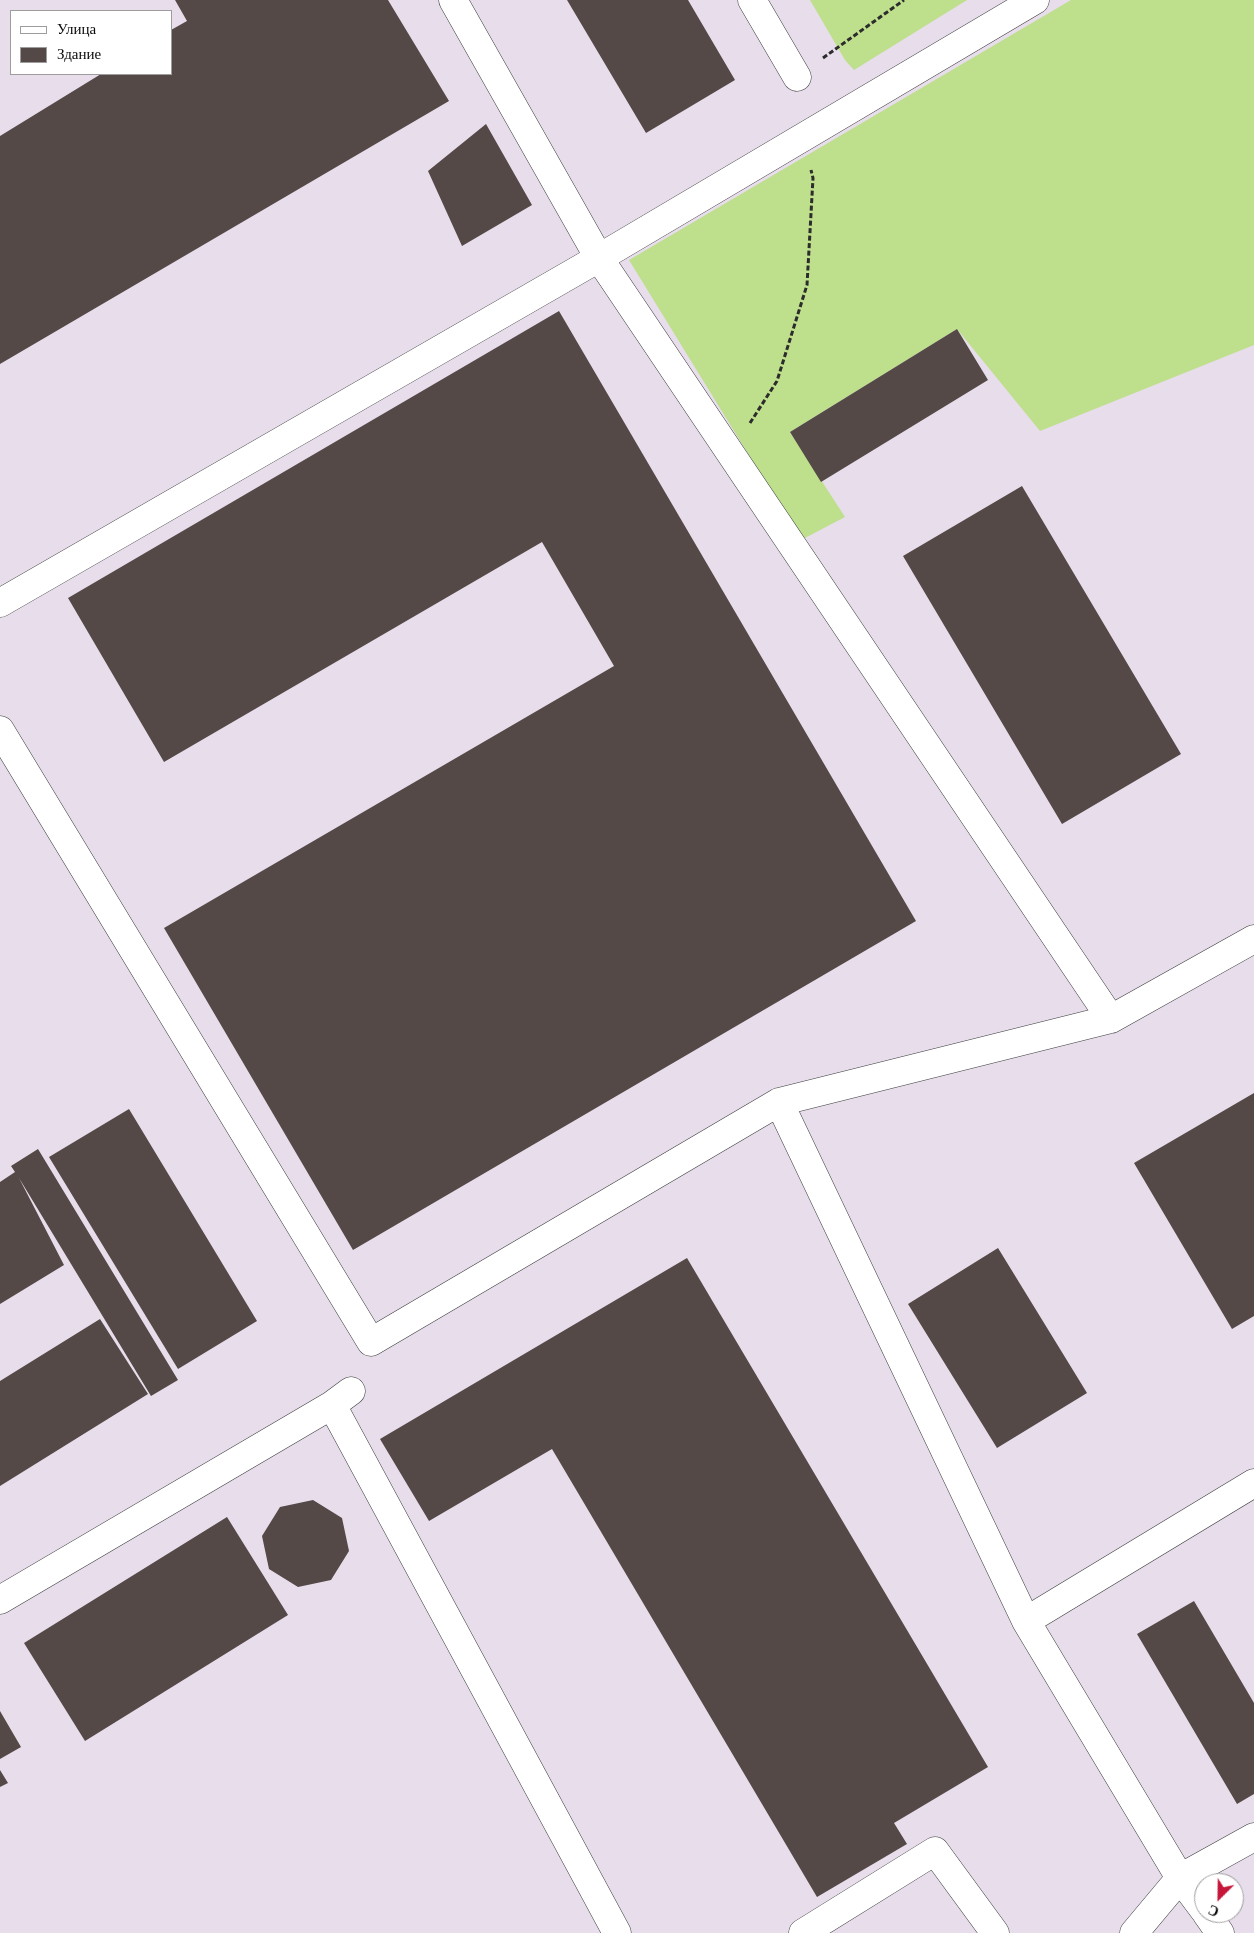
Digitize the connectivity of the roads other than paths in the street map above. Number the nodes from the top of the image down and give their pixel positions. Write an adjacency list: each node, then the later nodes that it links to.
1 (453, 0): 5 (lane)
2 (752, 0): 4 (lane)
3 (1035, 0): 5 (lane)
4 (797, 77)
5 (599, 258): 6 (lane); 9 (lane)
6 (0, 603)
7 (0, 730): 10 (lane)
8 (1254, 939): 9 (lane)
9 (1111, 1019): 10 (lane)
10 (779, 1102): 13 (lane)
11 (1254, 1483): 13 (lane)
12 (0, 1600): 17 (lane)
13 (1026, 1621): 15 (lane)
14 (1254, 1837): 15 (lane)
15 (1180, 1878): 16 (lane); 20 (lane)
16 (1194, 1897)
17 (617, 1933)
18 (803, 1933): 19 (lane)
19 (995, 1933)
20 (1134, 1933)

